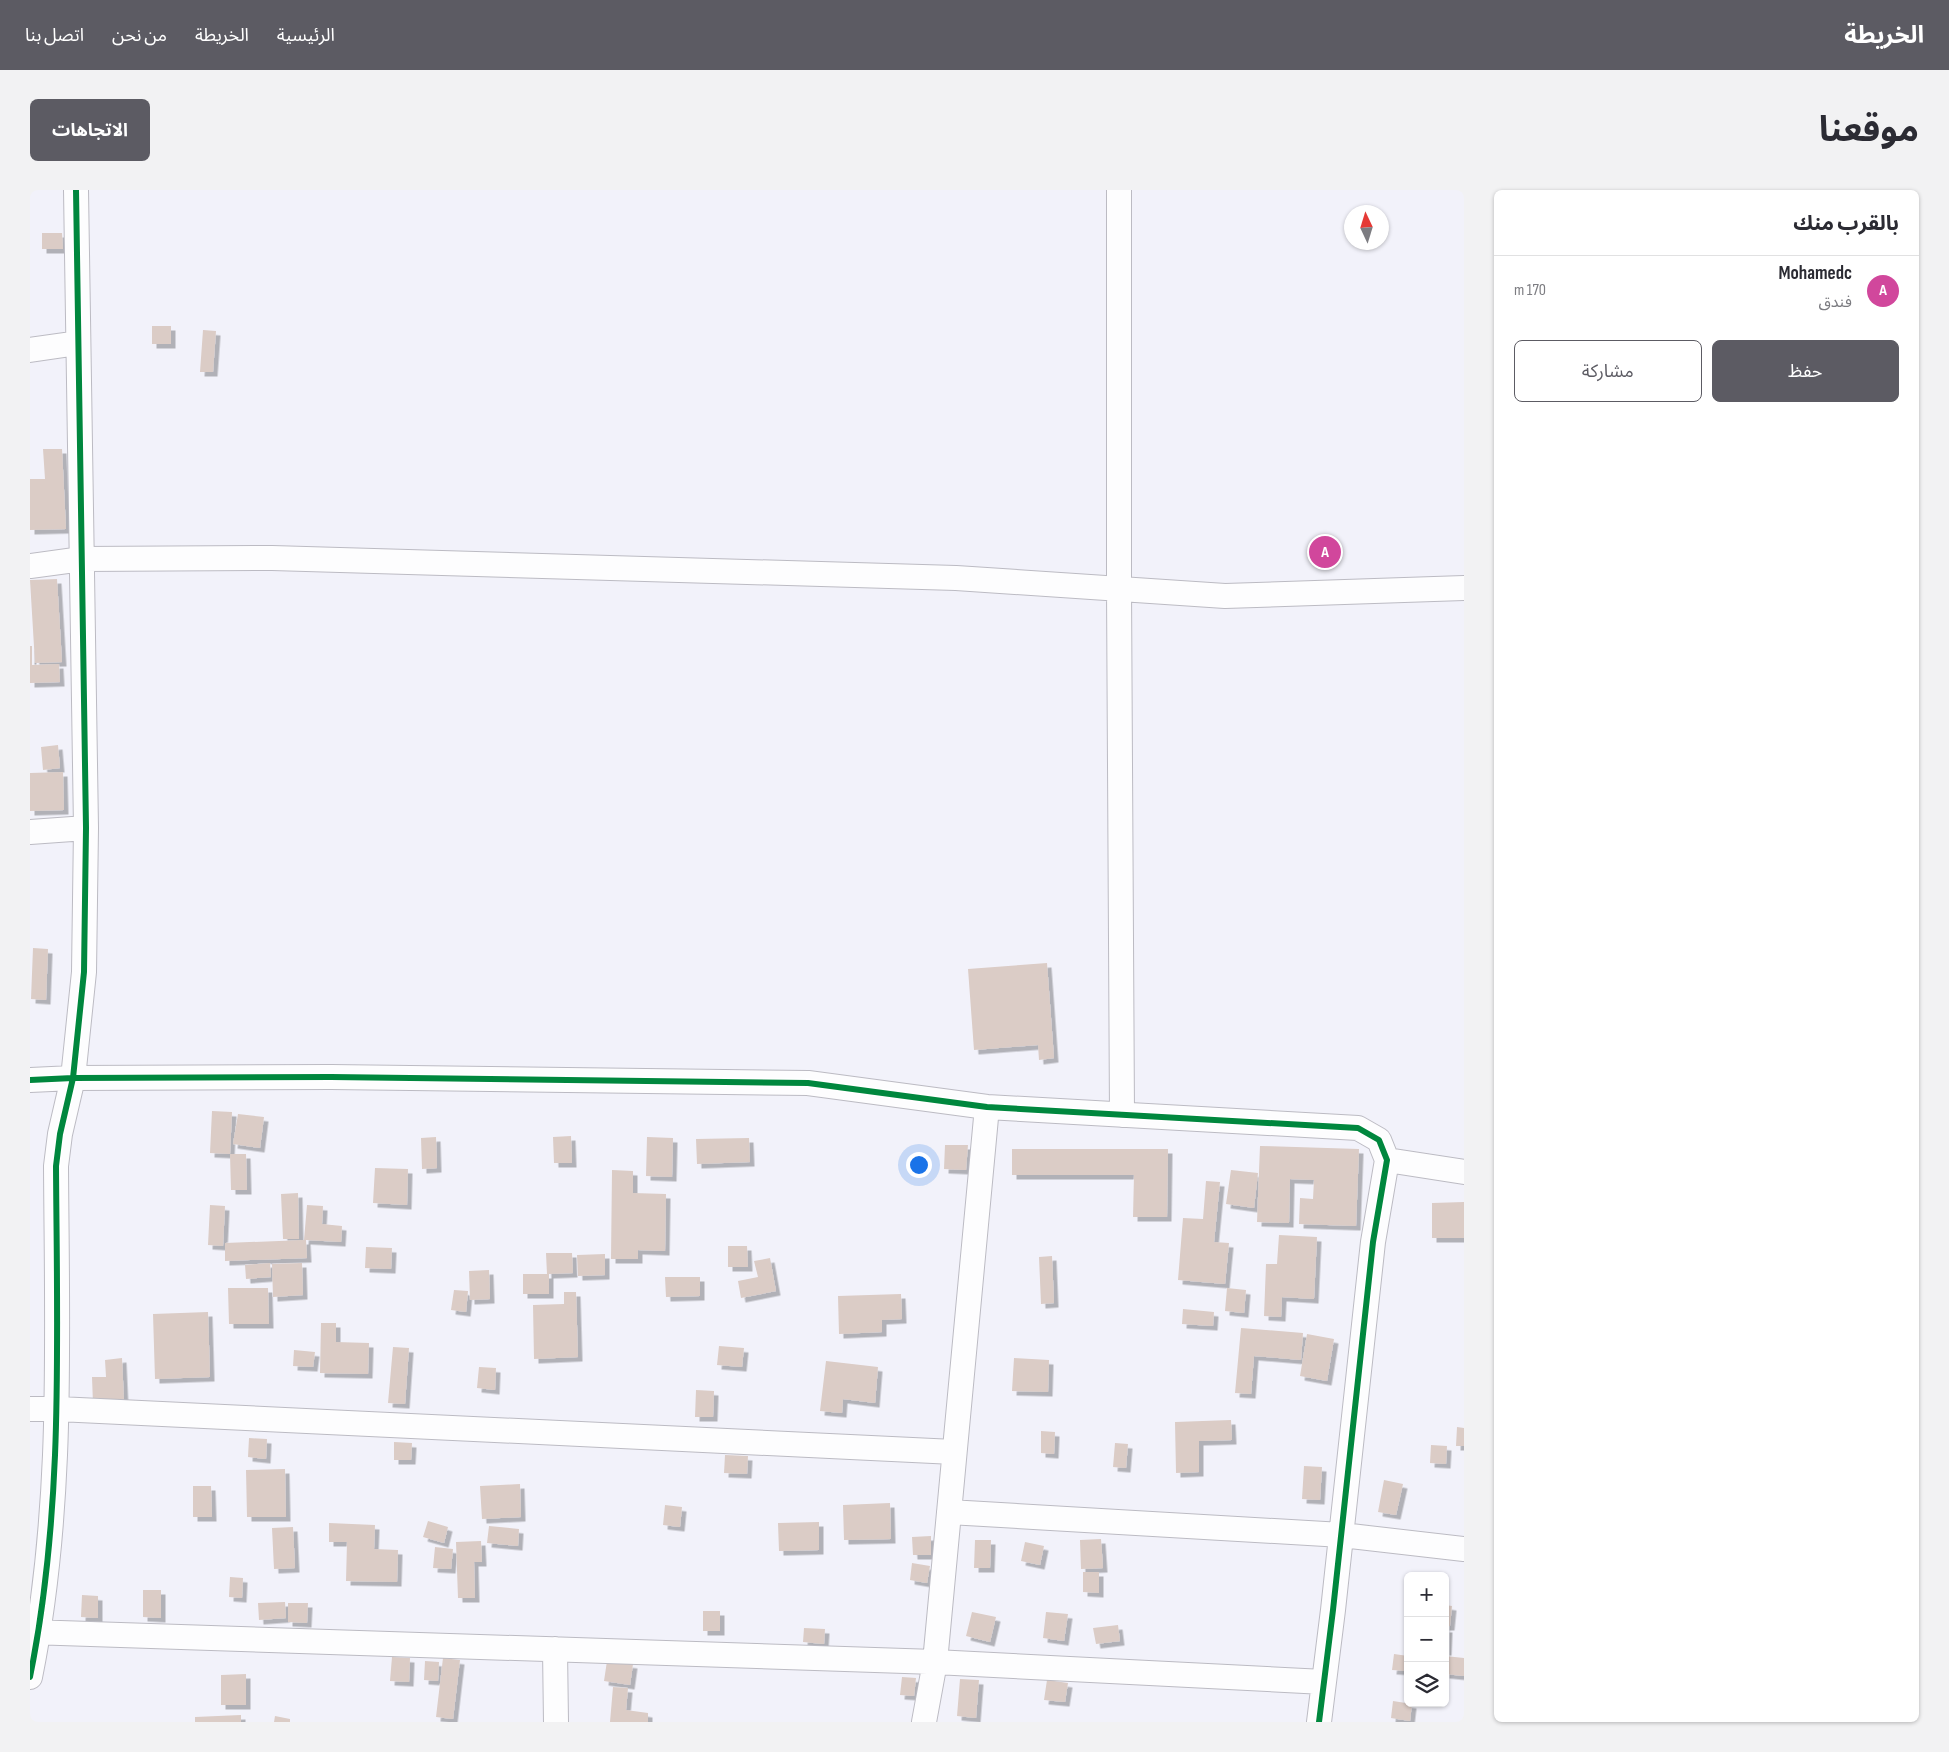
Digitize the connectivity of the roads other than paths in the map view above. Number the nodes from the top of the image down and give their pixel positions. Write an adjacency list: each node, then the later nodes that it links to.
1 (76, 190): 3 (street)
2 (1119, 190): 8 (street)
3 (78, 344): 4 (street); 5 (street)
4 (30, 350)
5 (82, 559): 6 (street); 8 (street); 9 (street)
6 (30, 566)
7 (1464, 588): 8 (street)
8 (1119, 589): 14 (street)
9 (86, 828): 10 (street); 11 (street)
10 (30, 832)
11 (73, 1078): 12 (street); 13 (street); 17 (street)
12 (30, 1080)
13 (986, 1108): 14 (street); 19 (street)
14 (1122, 1115): 15 (street)
15 (1387, 1160): 16 (street); 21 (street)
16 (1464, 1172)
17 (58, 1408): 18 (street); 19 (street); 23 (street)
18 (30, 1409)
19 (954, 1452): 20 (street)
20 (949, 1512): 21 (street); 25 (street)
21 (1342, 1535): 22 (street); 27 (street)
22 (1464, 1549)
23 (34, 1632): 24 (street); 26 (street)
24 (555, 1649): 25 (street); 28 (street)
25 (935, 1662): 27 (street); 29 (street)
26 (30, 1677)
27 (1324, 1682): 30 (street)
28 (556, 1722)
29 (924, 1722)
30 (1319, 1722)

